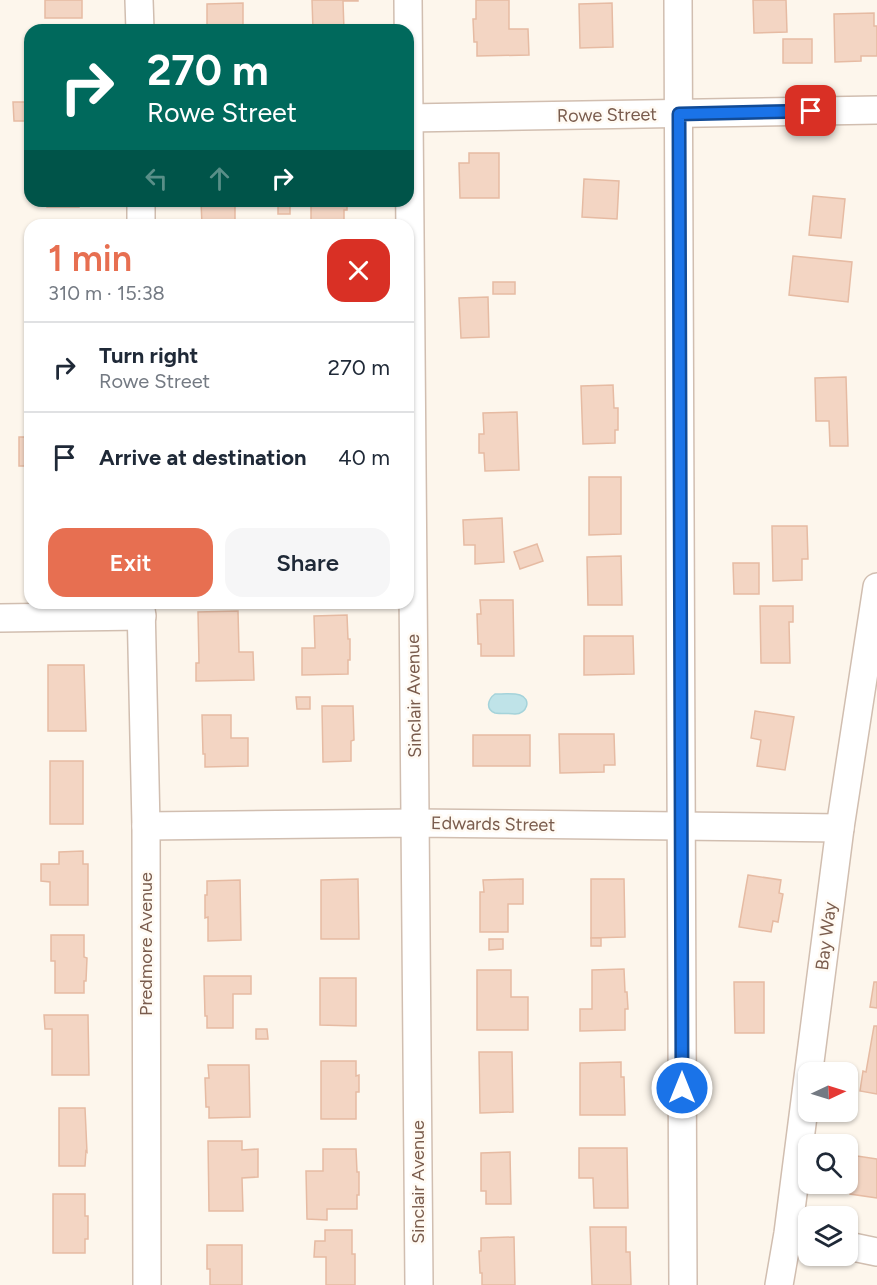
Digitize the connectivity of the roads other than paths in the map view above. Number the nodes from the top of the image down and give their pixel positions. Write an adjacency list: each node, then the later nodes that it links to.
1 (139, 0): 4 (street)
2 (408, 0): 5 (street, Sinclair Avenue)
3 (678, 0): 7 (street)
4 (140, 24)
5 (408, 24)
6 (877, 110): 7 (street, Rowe Street)
7 (679, 114): 8 (street, Rowe Street); 15 (street)
8 (414, 118)
9 (877, 587): 16 (street, Bay Way)
10 (413, 609): 13 (street, Sinclair Avenue)
11 (141, 610): 12 (street); 14 (street, Predmore Avenue)
12 (0, 618)
13 (415, 823): 14 (street, Edwards Street); 15 (street, Edwards Street); 22 (street, Sinclair Avenue)
14 (146, 826): 21 (street, Predmore Avenue)
15 (682, 827): 16 (street, Edwards Street); 23 (street)
16 (840, 828): 17 (street, Bay Way)
17 (801, 1206)
18 (798, 1236): 24 (street, Bay Way)
19 (858, 1248): 20 (street)
20 (877, 1252)
21 (147, 1285)
22 (419, 1285)
23 (683, 1285)
24 (779, 1285)

